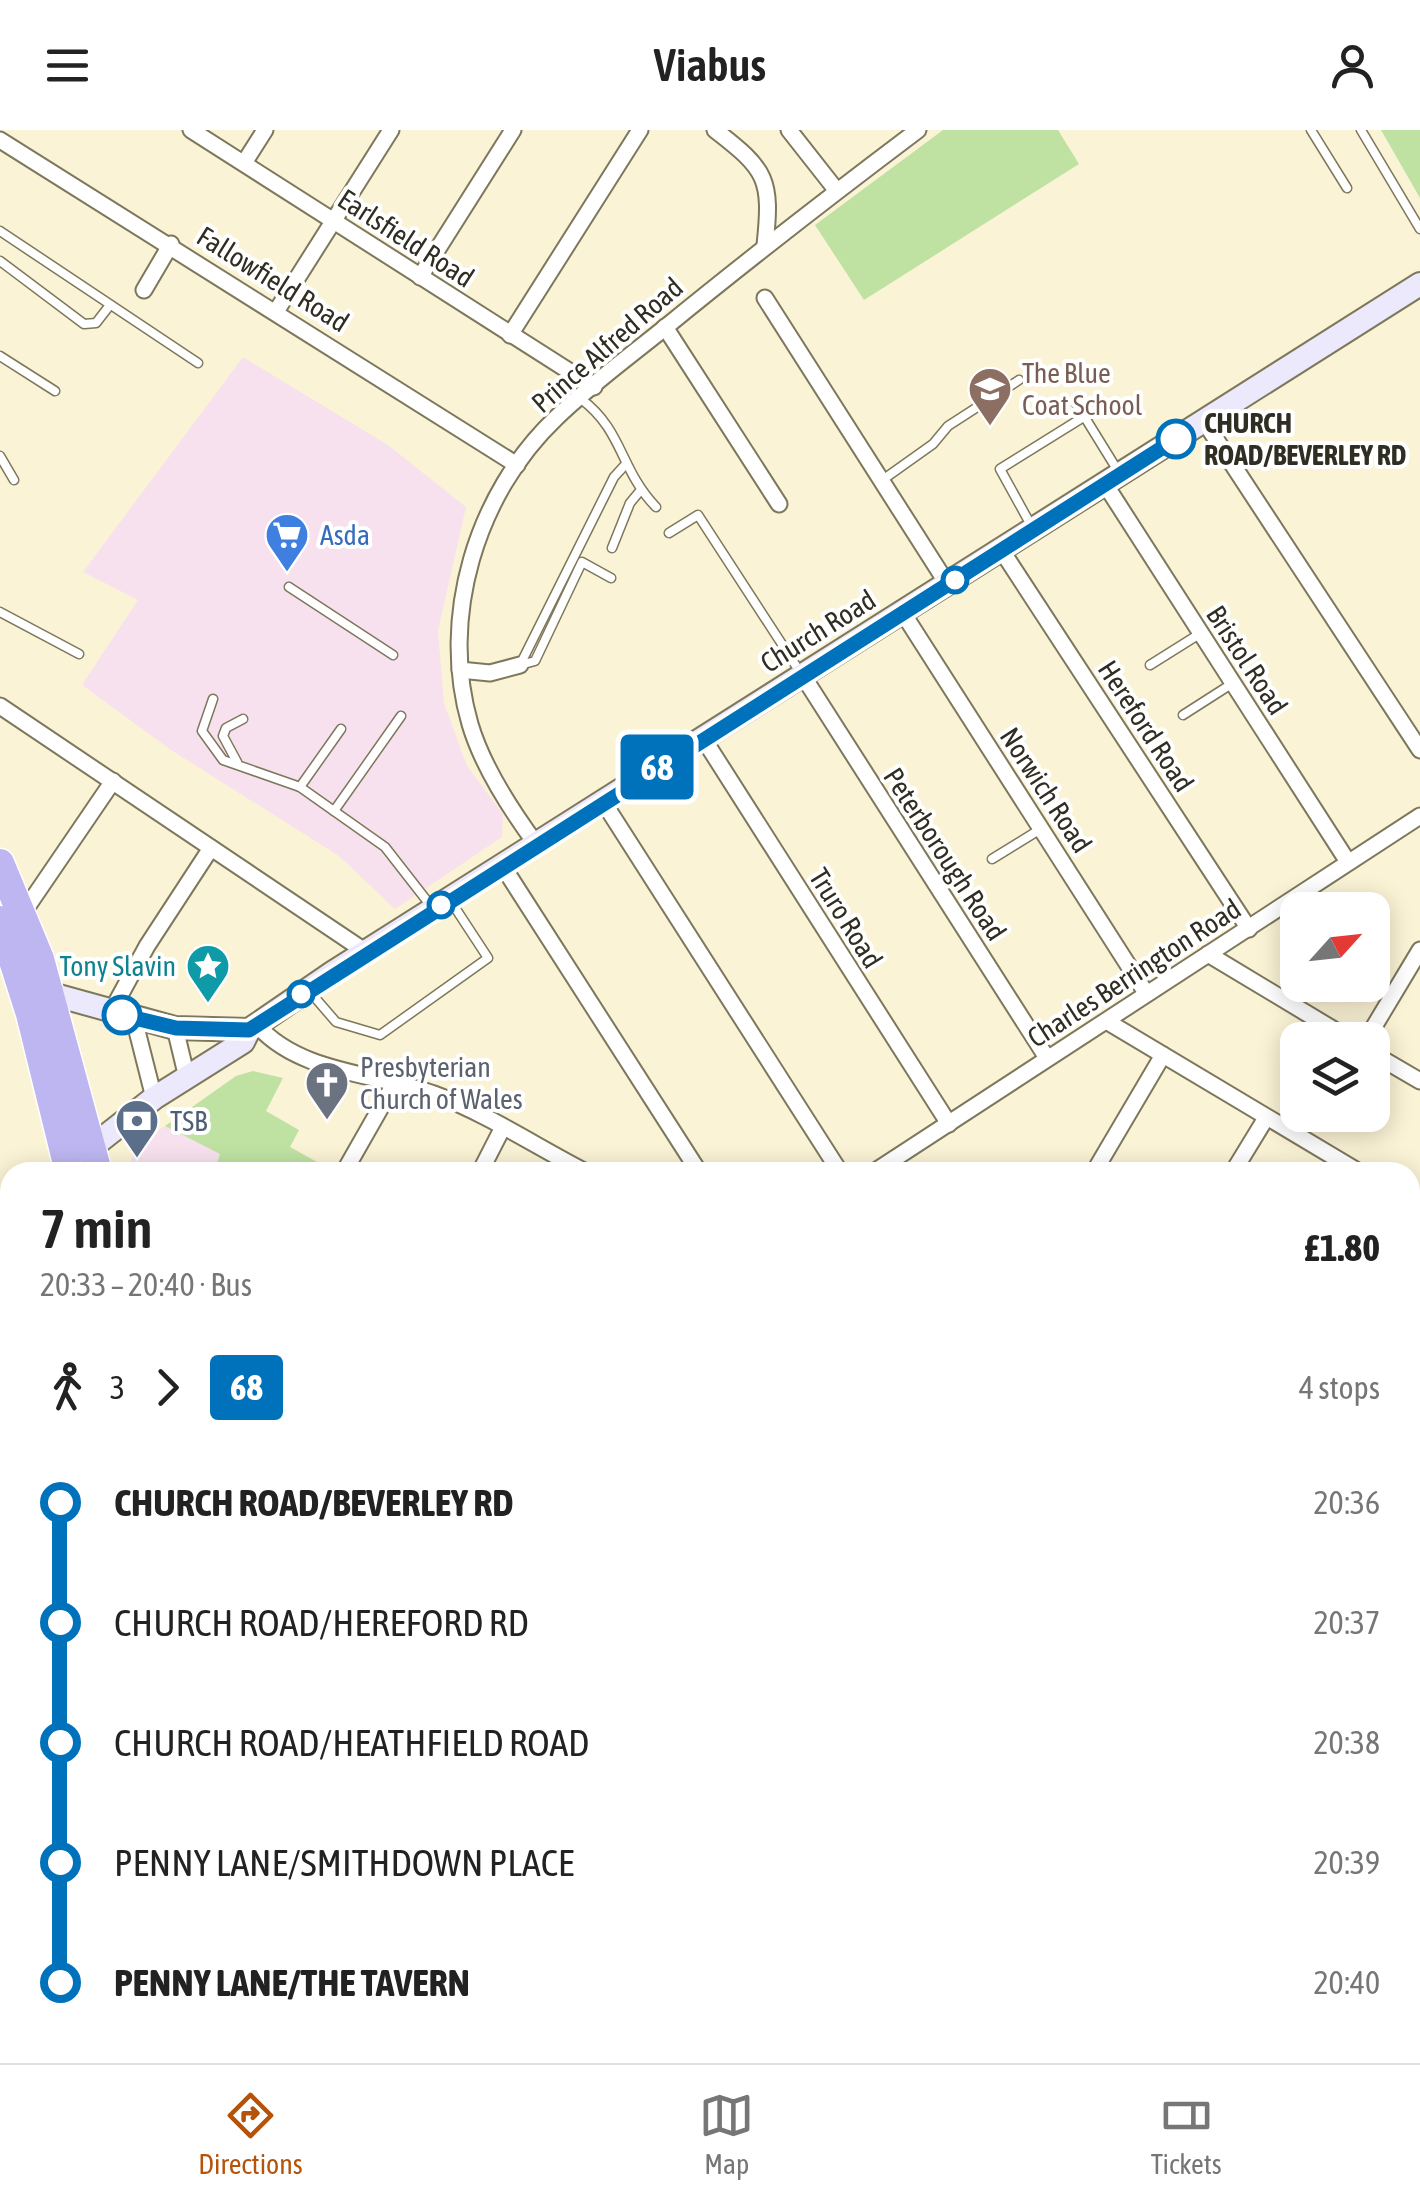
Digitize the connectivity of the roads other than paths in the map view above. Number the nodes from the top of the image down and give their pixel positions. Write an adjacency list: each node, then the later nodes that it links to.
1 (6, 130): 12 (street)
2 (190, 130): 13 (street, Earlsfield Road)
3 (265, 130): 13 (street)
4 (391, 130): 16 (street)
5 (513, 130): 22 (street)
6 (640, 130): 29 (street)
7 (715, 130): 20 (street)
8 (789, 130): 15 (street)
9 (918, 130): 15 (street, Prince Alfred Road)
10 (1310, 130): 14 (lane)
11 (1361, 130): 17 (lane)
12 (0, 139): 19 (street, Fallowfield Road)
13 (244, 164): 16 (street, Earlsfield Road)
14 (1346, 188)
15 (837, 191): 20 (street, Prince Alfred Road)
16 (334, 220): 22 (street, Earlsfield Road); 27 (street)
17 (1420, 229)
18 (0, 231): 26 (lane)
19 (170, 244): 24 (street); 27 (street, Fallowfield Road)
20 (765, 244): 28 (street, Prince Alfred Road)
21 (0, 262): 26 (lane)
22 (420, 277): 29 (street, Earlsfield Road)
23 (1420, 284): 39 (street, Church Road)
24 (144, 290)
25 (765, 298): 45 (street)
26 (110, 305): 31 (lane)
27 (277, 310): 42 (street, Fallowfield Road)
28 (665, 327): 33 (street, Prince Alfred Road); 47 (street)
29 (510, 335): 33 (street, Earlsfield Road)
30 (0, 356): 34 (lane)
31 (198, 363)
32 (1020, 380): 45 (lane)
33 (594, 386): 35 (street, Prince Alfred Road)
34 (55, 390)
35 (581, 399): 41 (lane); 42 (street, Prince Alfred Road)
36 (1076, 403): 38 (lane)
37 (1098, 408): 38 (lane)
38 (1084, 416): 44 (lane); 49 (lane)
39 (1204, 421): 44 (street, Church Road); 73 (street)
40 (0, 456): 43 (lane)
41 (625, 464): 46 (lane); 61 (lane)
42 (517, 465): 63 (street, Prince Alfred Road)
43 (14, 480)
44 (1113, 480): 49 (street, Church Road); 58 (street, Bristol Road)
45 (881, 481): 54 (street)
46 (640, 491): 48 (lane); 51 (lane)
47 (779, 504)
48 (656, 507)
49 (1034, 530): 52 (street, Church Road)
50 (668, 533): 64 (lane)
51 (612, 548)
52 (1002, 551): 54 (street, Church Road); 89 (street, Hereford Road)
53 (611, 578): 61 (lane)
54 (948, 584): 57 (street, Church Road)
55 (289, 588): 60 (lane)
56 (0, 612): 59 (lane)
57 (903, 613): 64 (street, Church Road); 80 (street, Norwich Road)
58 (1201, 633): 62 (lane); 65 (street, Bristol Road)
59 (79, 654)
60 (393, 655)
61 (520, 665): 63 (street)
62 (1150, 665)
63 (460, 670): 81 (street, Prince Alfred Road)
64 (803, 676): 72 (street, Church Road); 104 (street, Peterborough Road)
65 (1232, 683): 68 (lane); 84 (street, Bristol Road)
66 (213, 699): 74 (lane)
67 (0, 706): 75 (street)
68 (1183, 715)
69 (401, 716): 78 (lane)
70 (243, 720): 74 (lane)
71 (341, 729): 76 (lane)
72 (703, 738): 77 (street, Church Road); 111 (street, Truro Road)
73 (1420, 750)
74 (237, 762): 76 (lane)
75 (113, 781): 82 (street); 88 (street)
76 (300, 787): 78 (lane)
77 (604, 803): 81 (street, Church Road); 118 (street)
78 (334, 811): 87 (lane)
79 (1420, 816): 84 (street, Charles Berrington Road)
80 (1041, 828): 83 (lane); 95 (street, Norwich Road)
81 (536, 844): 86 (street, Church Road)
82 (211, 848): 91 (street); 97 (street)
83 (992, 859)
84 (1348, 862): 89 (street, Charles Berrington Road)
85 (0, 863): 88 (highway)
86 (502, 866): 87 (street, Church Road); 117 (street)
87 (442, 904): 91 (street, Church Road); 94 (lane)
88 (12, 917): 93 (highway); 96 (highway)
89 (1249, 929): 92 (street, Charles Berrington Road)
90 (1420, 950): 100 (street)
91 (366, 952): 94 (street, Church Road)
92 (1208, 954): 95 (street, Charles Berrington Road); 99 (street)
93 (9, 973): 96 (highway); 96 (street)
94 (309, 989): 101 (street, Church Road)
95 (1146, 993): 98 (street, Charles Berrington Road)
96 (54, 1012): 97 (street); 113 (highway); 113 (highway)
97 (123, 1015): 102 (street); 109 (street)
98 (1108, 1022): 103 (street); 104 (street, Charles Berrington Road)
99 (1321, 1022)
100 (1377, 1022)
101 (253, 1027): 102 (street); 106 (street, Church Road); 108 (street)
102 (176, 1028): 106 (street)
103 (1163, 1055): 110 (street); 120 (street)
104 (1047, 1058): 111 (street, Charles Berrington Road)
105 (1390, 1064): 107 (street)
106 (187, 1078): 109 (street, Church Road)
107 (1420, 1082)
108 (393, 1086): 112 (street); 114 (street)
109 (154, 1098): 113 (street, Church Road)
110 (1266, 1118): 121 (street); 122 (street)
111 (949, 1124): 119 (street, Charles Berrington Road)
112 (502, 1129): 115 (street); 116 (street)
113 (81, 1162)
114 (350, 1162)
115 (485, 1162)
116 (566, 1162)
117 (693, 1162)
118 (834, 1162)
119 (890, 1162)
120 (1100, 1162)
121 (1239, 1162)
122 (1342, 1162)

